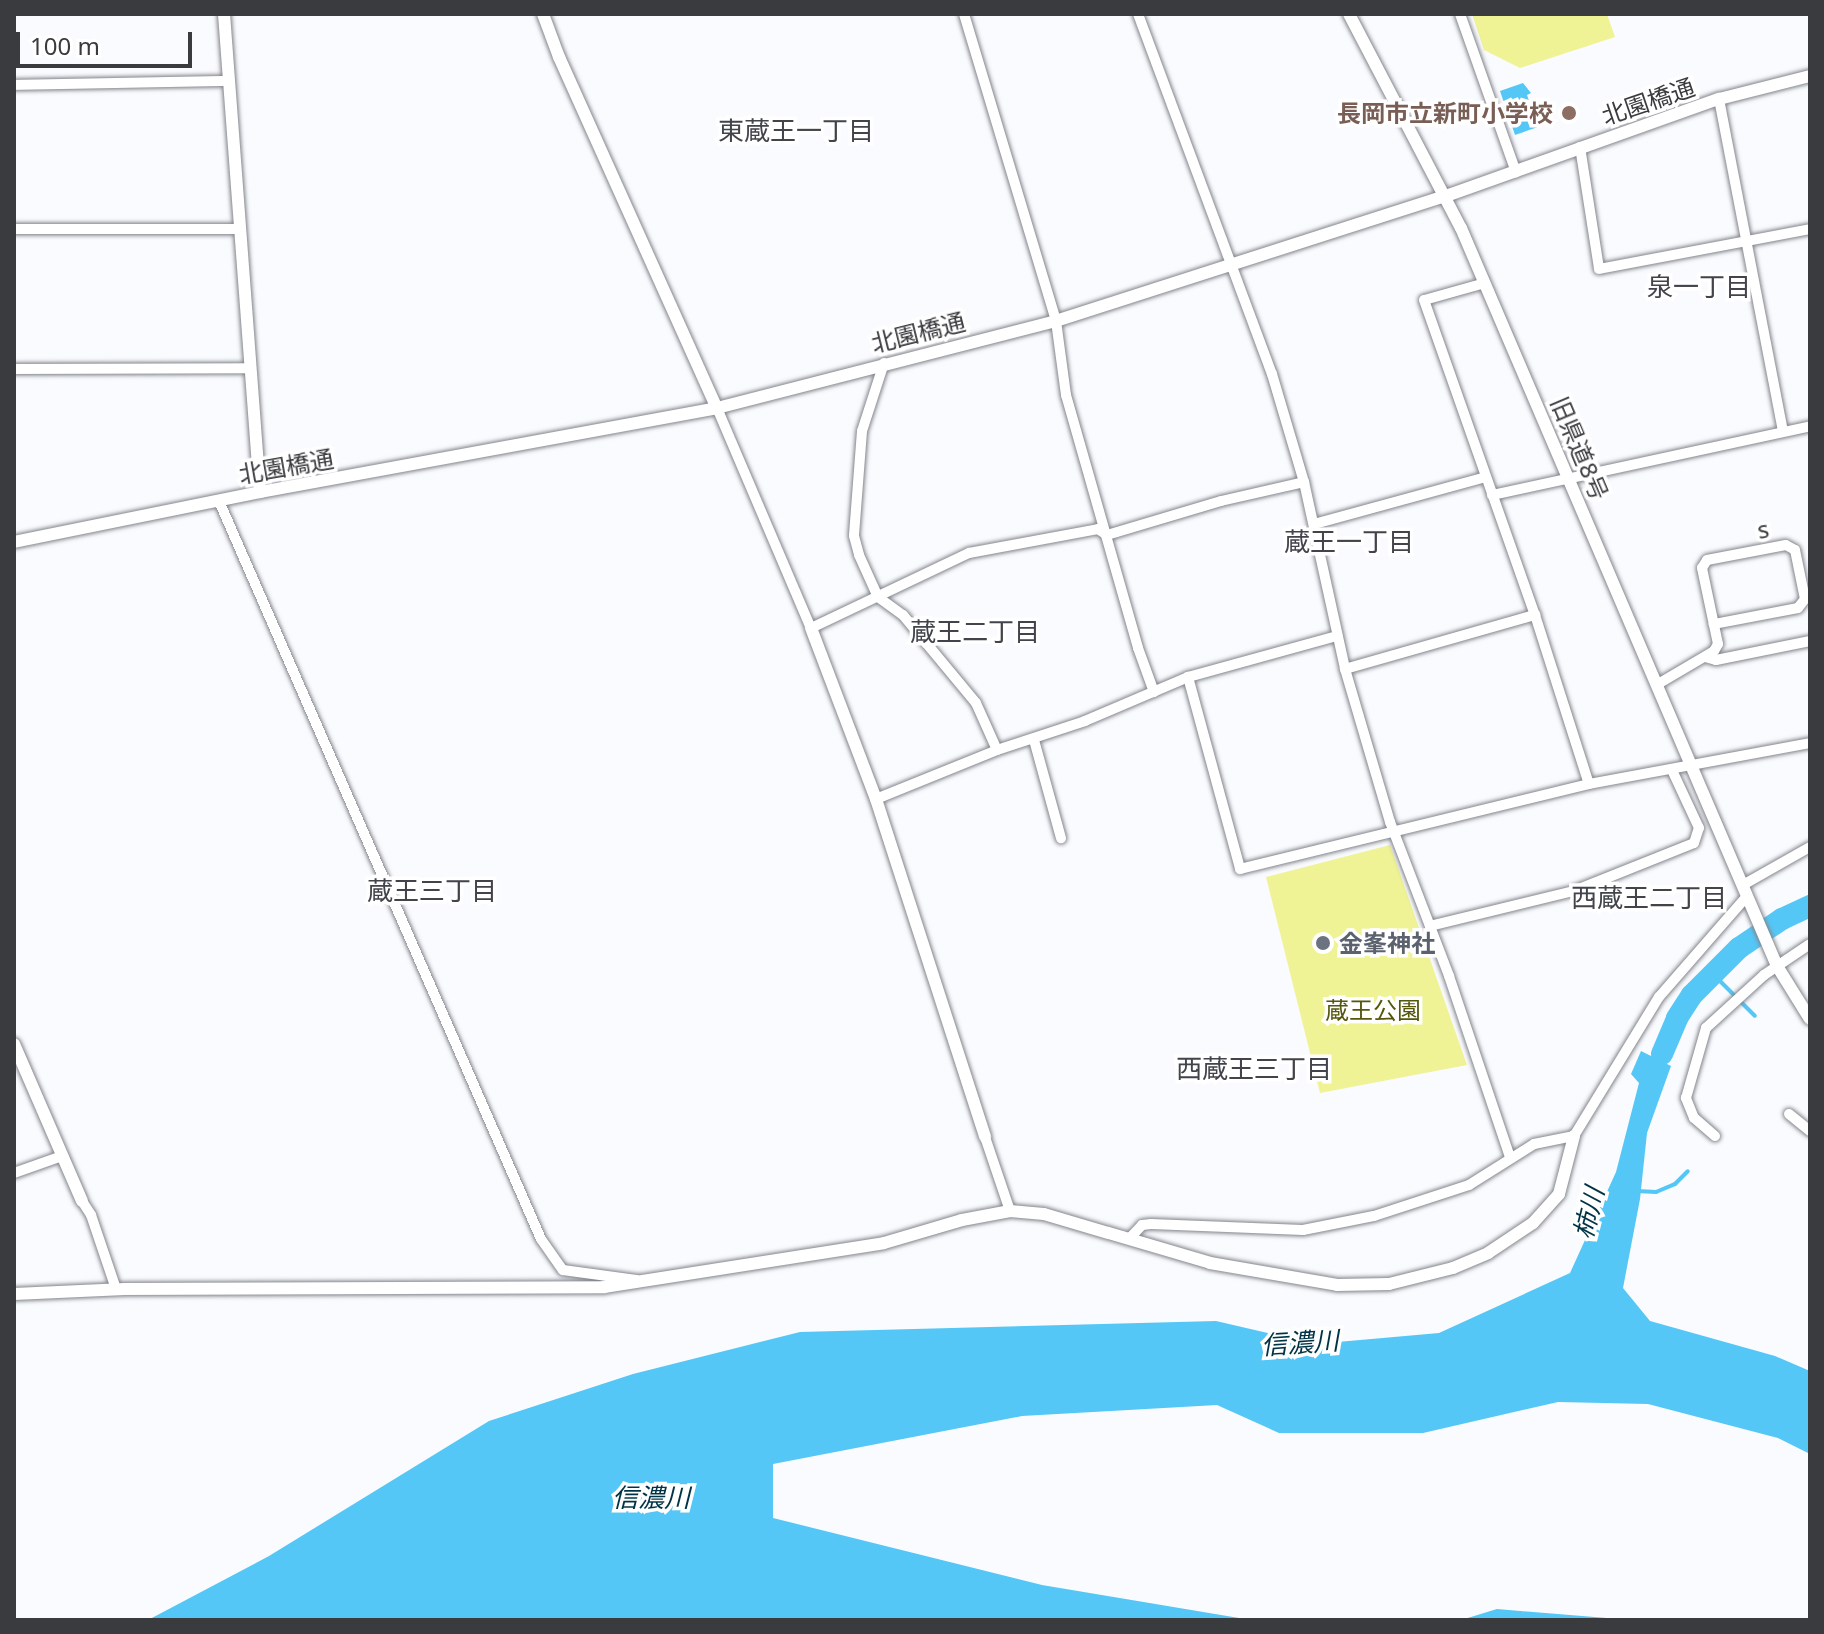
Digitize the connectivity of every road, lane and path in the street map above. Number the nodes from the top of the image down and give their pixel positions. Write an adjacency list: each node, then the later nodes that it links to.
1 (224, 14): 8 (street)
2 (543, 14): 24 (street)
3 (964, 14): 20 (street)
4 (1138, 14): 18 (street)
5 (1349, 14): 13 (street, 旧県道8号)
6 (1460, 14): 12 (street)
7 (1810, 76): 10 (street, 北園橋通)
8 (230, 81): 9 (street); 15 (street)
9 (14, 85)
10 (1719, 99): 11 (street, 北園橋通); 17 (street)
11 (1580, 147): 12 (street, 北園橋通); 17 (street)
12 (1516, 172): 13 (street, 北園橋通)
13 (1446, 196): 18 (street, 北園橋通); 19 (street, 旧県道8号)
14 (14, 229): 15 (street)
15 (239, 229): 22 (street)
16 (1810, 229): 17 (street)
17 (1747, 241): 26 (street)
18 (1233, 265): 20 (street, 北園橋通); 29 (street)
19 (1485, 283): 27 (street); 28 (street, 旧県道8号)
20 (1056, 321): 21 (street, 北園橋通); 34 (street)
21 (884, 363): 24 (street, 北園橋通); 36 (street)
22 (250, 368): 23 (street); 30 (street)
23 (14, 369)
24 (717, 408): 30 (street, 北園橋通); 39 (street)
25 (1810, 426): 26 (street)
26 (1783, 430): 28 (street)
27 (1486, 477): 31 (street); 33 (street)
28 (1571, 479): 31 (street); 45 (street, 旧県道8号)
29 (1304, 482): 33 (street); 34 (street)
30 (260, 492): 32 (street, 北園橋通)
31 (1492, 495): 37 (street)
32 (219, 501): 35 (street, 北園橋通); 74 (street)
33 (1314, 524): 40 (street)
34 (1107, 535): 36 (street); 46 (street)
35 (14, 542)
36 (878, 597): 39 (street); 49 (street)
37 (1535, 615): 43 (street); 52 (street)
38 (1714, 624): 38 (street, s); 42 (street, s)
39 (811, 628): 53 (street)
40 (1337, 636): 43 (street); 44 (street)
41 (1810, 641): 42 (street)
42 (1705, 657): 45 (street)
43 (1345, 669): 54 (street)
44 (1188, 677): 46 (street); 54 (street)
45 (1658, 684): 50 (street, 旧県道8号)
46 (1154, 692): 47 (street)
47 (1034, 740): 49 (street); 55 (street)
48 (1810, 743): 50 (street)
49 (997, 750): 53 (street)
50 (1694, 765): 51 (street); 57 (street, 旧県道8号)
51 (1672, 770): 52 (street); 58 (street)
52 (1589, 784): 54 (street)
53 (876, 799): 67 (street)
54 (1395, 834): 58 (street)
55 (1061, 838)
56 (1810, 847): 57 (street)
57 (1747, 896): 60 (street, 旧県道8号); 65 (street)
58 (1430, 926): 69 (street)
59 (1810, 944): 60 (street)
60 (1775, 962): 61 (street); 66 (street)
61 (1810, 1019)
62 (14, 1044): 68 (street)
63 (1789, 1114): 64 (street)
64 (1810, 1131)
65 (1574, 1136): 69 (street); 73 (street)
66 (1715, 1136)
67 (985, 1137): 72 (street)
68 (62, 1156): 70 (street); 71 (street)
69 (1510, 1157): 73 (street)
70 (14, 1173)
71 (82, 1201): 75 (street)
72 (1010, 1211): 73 (street); 74 (street)
73 (1129, 1239)
74 (642, 1281): 75 (street)
75 (116, 1289): 76 (street)
76 (14, 1294)

